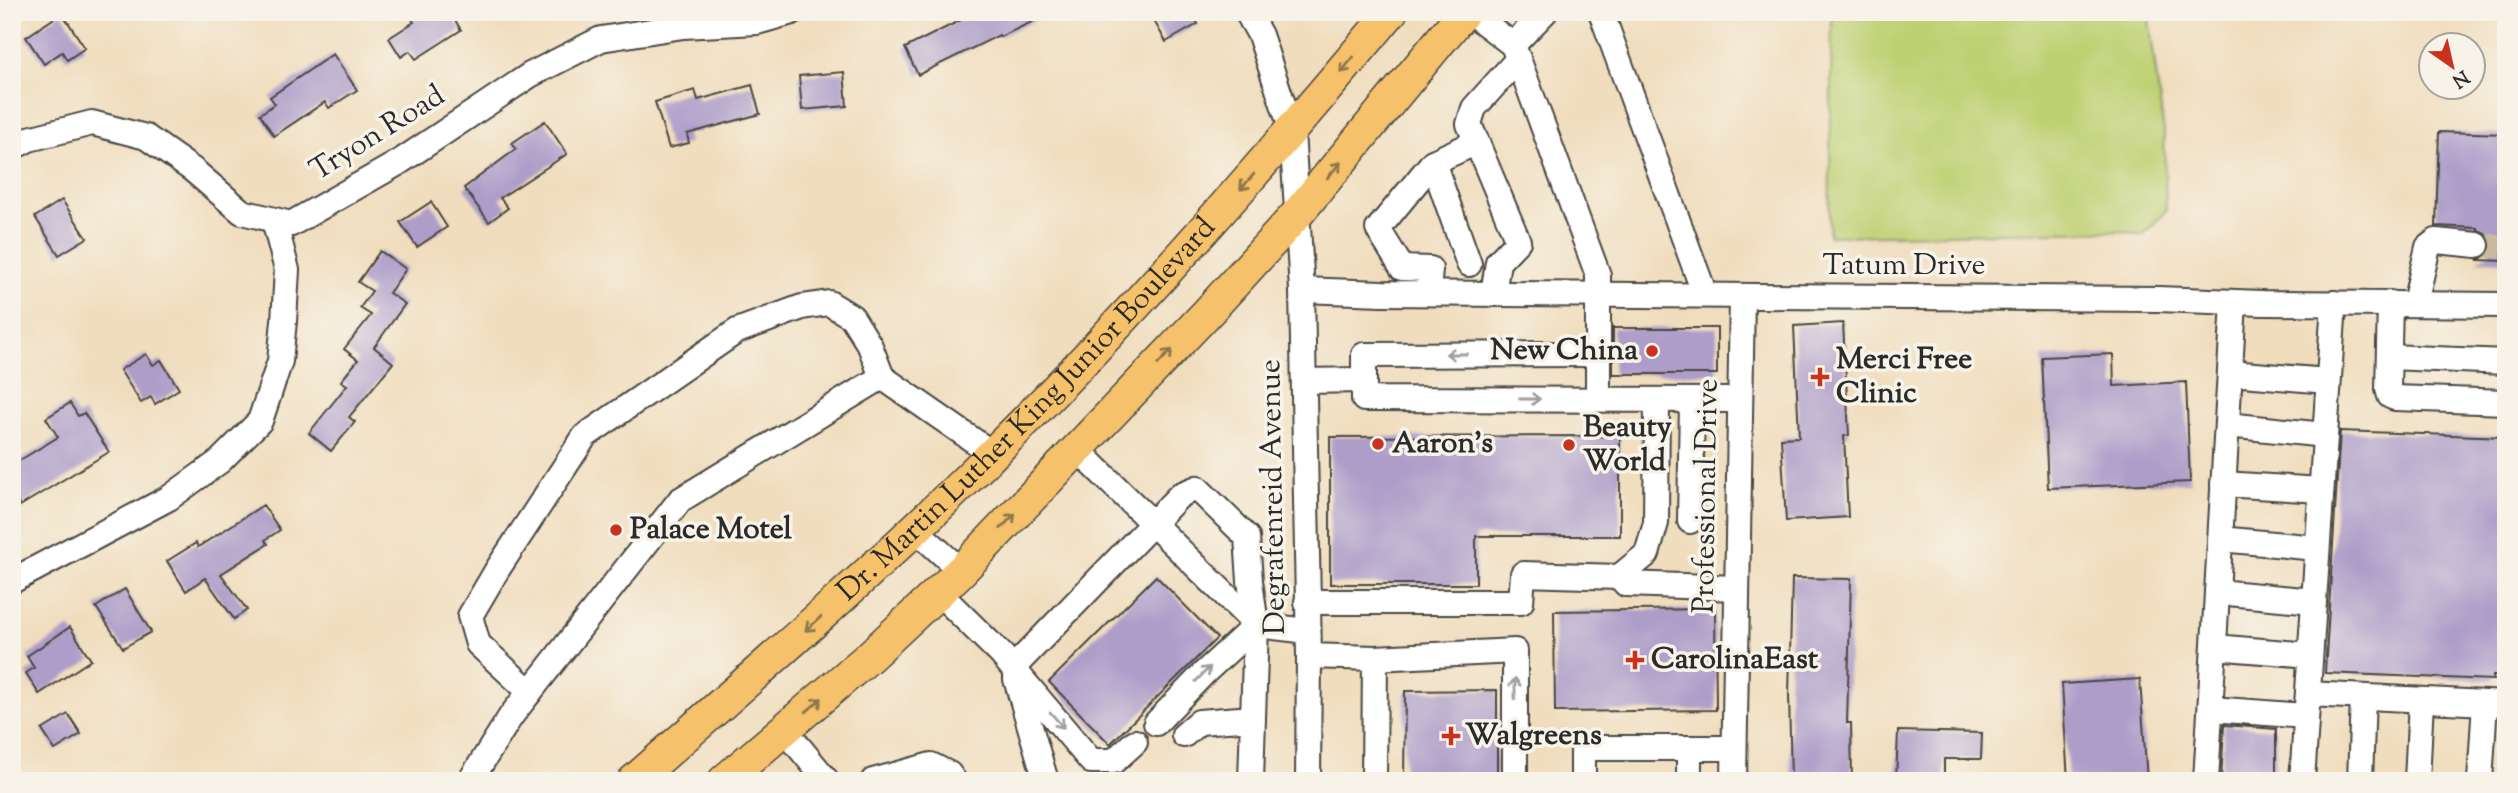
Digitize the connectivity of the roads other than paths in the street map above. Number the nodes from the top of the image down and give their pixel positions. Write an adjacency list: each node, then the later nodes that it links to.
1 (792, 12): 14 (street, Tryon Road)
2 (1247, 12): 9 (street, Degrafenreid Avenue)
3 (1391, 12): 9 (main road, Dr. Martin Luther King Junior Boulevard, one-way to 9)
4 (1464, 12): 13 (main road, Dr. Martin Luther King Junior Boulevard, one-way to 4)
5 (1470, 12): 8 (street)
6 (1545, 12): 8 (street)
7 (1601, 12): 22 (street)
8 (1516, 52): 10 (street); 21 (street)
9 (1292, 131): 13 (street, Degrafenreid Avenue); 45 (main road, Dr. Martin Luther King Junior Boulevard, one-way to 45)
10 (1477, 142): 12 (street); 16 (street)
11 (12, 148): 14 (street, Tryon Road)
12 (1433, 162): 17 (street); 18 (street)
13 (1298, 213): 19 (street, Degrafenreid Avenue); 44 (main road, Dr. Martin Luther King Junior Boulevard, one-way to 13)
14 (274, 220): 55 (street)
15 (2477, 245): 27 (street)
16 (1499, 262): 17 (street); 20 (street)
17 (1469, 264): 18 (street)
18 (1429, 281): 19 (street, Tatum Drive); 20 (street, Tatum Drive)
19 (1302, 290): 35 (street, Degrafenreid Avenue)
20 (1493, 294): 21 (street, Tatum Drive)
21 (1598, 295): 22 (street, Tatum Drive); 29 (street)
22 (1704, 295): 23 (street, Tatum Drive)
23 (1742, 296): 24 (street, Tatum Drive); 40 (street, Professional Drive)
24 (2234, 302): 25 (street, Tatum Drive); 32 (street)
25 (2334, 303): 26 (street, Tatum Drive); 36 (street)
26 (2390, 303): 27 (street, Tatum Drive); 30 (street)
27 (2416, 303): 28 (street, Tatum Drive)
28 (2506, 306)
29 (1597, 354): 34 (street, one-way to 34); 37 (street)
30 (2389, 357): 31 (street); 41 (street)
31 (2506, 362)
32 (2230, 373): 36 (street); 42 (street)
33 (882, 377): 45 (street); 68 (street); 68 (street)
34 (1364, 380): 35 (street); 37 (street, one-way to 37)
35 (1304, 381): 60 (street, Degrafenreid Avenue)
36 (2328, 381): 43 (street)
37 (1598, 400): 38 (street)
38 (1657, 400): 39 (street); 54 (street)
39 (1692, 400): 40 (street); 48 (street)
40 (1741, 400): 56 (street, Professional Drive)
41 (2506, 402)
42 (2227, 425): 43 (street); 46 (street)
43 (2325, 435): 47 (street)
44 (1077, 449): 49 (street); 53 (main road, Dr. Martin Luther King Junior Boulevard, one-way to 44)
45 (993, 454): 50 (main road, Dr. Martin Luther King Junior Boulevard)
46 (2223, 484): 47 (street); 51 (street)
47 (2321, 490): 52 (street)
48 (1690, 521)
49 (1152, 524): 61 (street); 61 (street); 67 (street)
50 (915, 529): 53 (street); 82 (main road, Dr. Martin Luther King Junior Boulevard, one-way to 82)
51 (2220, 539): 52 (street); 58 (street)
52 (2318, 548): 59 (street)
53 (961, 571): 57 (main road, Dr. Martin Luther King Junior Boulevard)
54 (1619, 577): 56 (street); 60 (street)
55 (12, 581)
56 (1737, 588): 80 (street, Professional Drive)
57 (938, 592): 67 (street); 76 (main road, Dr. Martin Luther King Junior Boulevard, one-way to 57)
58 (2217, 592): 59 (street); 63 (street)
59 (2314, 601): 64 (street)
60 (1307, 602): 62 (street, Degrafenreid Avenue)
61 (1256, 625): 62 (street); 74 (street); 75 (street, one-way to 61)
62 (1308, 631): 65 (street, Degrafenreid Avenue)
63 (2214, 647): 64 (street); 73 (street)
64 (2311, 655): 72 (street)
65 (1309, 656): 66 (street); 89 (street, Degrafenreid Avenue)
66 (1375, 657): 90 (street); 91 (street, one-way to 66)
67 (1013, 668): 78 (street, one-way to 78); 87 (street)
68 (530, 692): 81 (street)
69 (2364, 697): 70 (street); 72 (street); 97 (street)
70 (2421, 700): 71 (street); 98 (street)
71 (2496, 704): 99 (street)
72 (2307, 705): 73 (street); 96 (street)
73 (2211, 709): 95 (street)
74 (1253, 718): 77 (street); 88 (street)
75 (1156, 723)
76 (785, 730): 83 (main road, Dr. Martin Luther King Junior Boulevard); 84 (street)
77 (1184, 735)
78 (1135, 742)
79 (1689, 748): 80 (street); 92 (street); 93 (street)
80 (1734, 748): 94 (street, Professional Drive)
81 (470, 781)
82 (634, 781)
83 (724, 781)
84 (827, 781)
85 (873, 781): 86 (street)
86 (954, 781)
87 (1046, 781)
88 (1251, 781)
89 (1308, 781)
90 (1374, 781)
91 (1515, 781)
92 (1583, 781)
93 (1689, 781)
94 (1734, 781)
95 (2206, 781)
96 (2302, 781)
97 (2360, 781)
98 (2417, 781)
99 (2480, 781)

